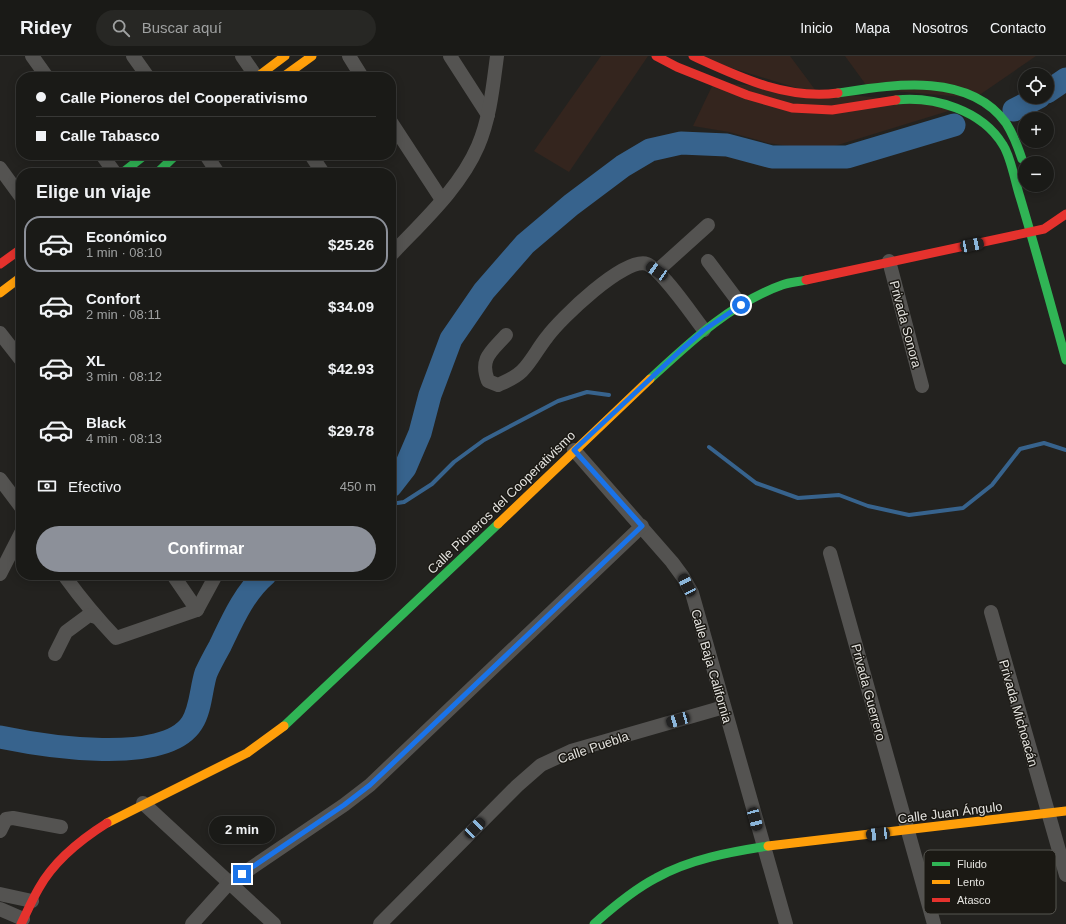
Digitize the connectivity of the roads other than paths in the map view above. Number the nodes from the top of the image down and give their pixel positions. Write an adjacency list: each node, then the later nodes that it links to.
1 (32, 56): 14 (street)
2 (133, 56): 15 (street)
3 (242, 56): 16 (street)
4 (274, 56): 17 (street)
5 (285, 56): 18 (street)
6 (295, 56): 13 (street)
7 (312, 56): 13 (street)
8 (349, 56): 21 (street)
9 (450, 56): 22 (street)
10 (497, 56): 22 (street)
11 (656, 56): 35 (street)
12 (694, 56): 24 (street)
13 (300, 60): 19 (street); 20 (street)
14 (43, 72)
15 (144, 72)
16 (250, 72)
17 (255, 72)
18 (257, 72)
19 (280, 72)
20 (288, 72)
21 (359, 72)
22 (488, 115): 32 (street)
23 (396, 130): 32 (street)
24 (1021, 156)
25 (139, 160): 29 (street)
26 (173, 160): 27 (street)
27 (170, 162): 30 (street)
28 (0, 168): 31 (street)
29 (128, 168)
30 (163, 168)
31 (16, 191)
32 (442, 200): 36 (street)
33 (1066, 214): 35 (street, Calle Pioneros del Cooperativismo)
34 (708, 225): 41 (street)
35 (1031, 233): 39 (street, Calle Pioneros del Cooperativismo); 49 (street)
36 (396, 250)
37 (16, 253): 40 (street)
38 (708, 261): 44 (street)
39 (889, 262): 44 (street, Calle Pioneros del Cooperativismo); 50 (street, Privada Sonora)
40 (0, 264)
41 (657, 271): 45 (street); 47 (street)
42 (16, 281): 43 (street)
43 (0, 293)
44 (741, 305): 45 (street, Calle Pioneros del Cooperativismo)
45 (704, 330): 51 (street, Calle Pioneros del Cooperativismo)
46 (0, 333): 48 (street)
47 (506, 335)
48 (16, 354)
49 (1066, 360)
50 (922, 386)
51 (574, 450): 54 (street, Calle Baja California); 68 (street, Calle Pioneros del Cooperativismo)
52 (0, 479): 53 (street)
53 (16, 500)
54 (642, 526): 67 (street, Calle Baja California); 76 (street)
55 (16, 543): 57 (street)
56 (830, 553): 73 (street, Privada Guerrero)
57 (0, 574)
58 (68, 580): 61 (street)
59 (176, 580): 62 (street)
60 (213, 580): 62 (street)
61 (83, 600): 64 (street); 65 (street)
62 (197, 610): 64 (street)
63 (990, 612): 70 (street, Privada Michoacán)
64 (96, 617): 65 (street)
65 (66, 632): 66 (street)
66 (55, 654)
67 (724, 707): 74 (street, Calle Baja California); 85 (street, Calle Puebla)
68 (143, 803): 76 (street); 79 (street, Calle Pioneros del Cooperativismo)
69 (1066, 811): 70 (street, Calle Juan Ángulo)
70 (1048, 813): 73 (street, Calle Juan Ángulo); 75 (street, Privada Michoacán)
71 (62, 828): 72 (street)
72 (0, 831)
73 (907, 831): 74 (street, Calle Juan Ángulo); 77 (street, Privada Guerrero)
74 (763, 847): 86 (street, Calle Juan Ángulo); 87 (street, Calle Baja California)
75 (1066, 875)
76 (229, 883): 83 (street); 84 (street)
77 (924, 890)
78 (0, 894): 79 (street)
79 (32, 901): 82 (street, Calle Pioneros del Cooperativismo)
80 (0, 908): 82 (street)
81 (931, 914): 88 (street, Privada Guerrero)
82 (22, 922)
83 (192, 924)
84 (274, 924)
85 (380, 924)
86 (594, 924)
87 (786, 924)
88 (934, 924)

